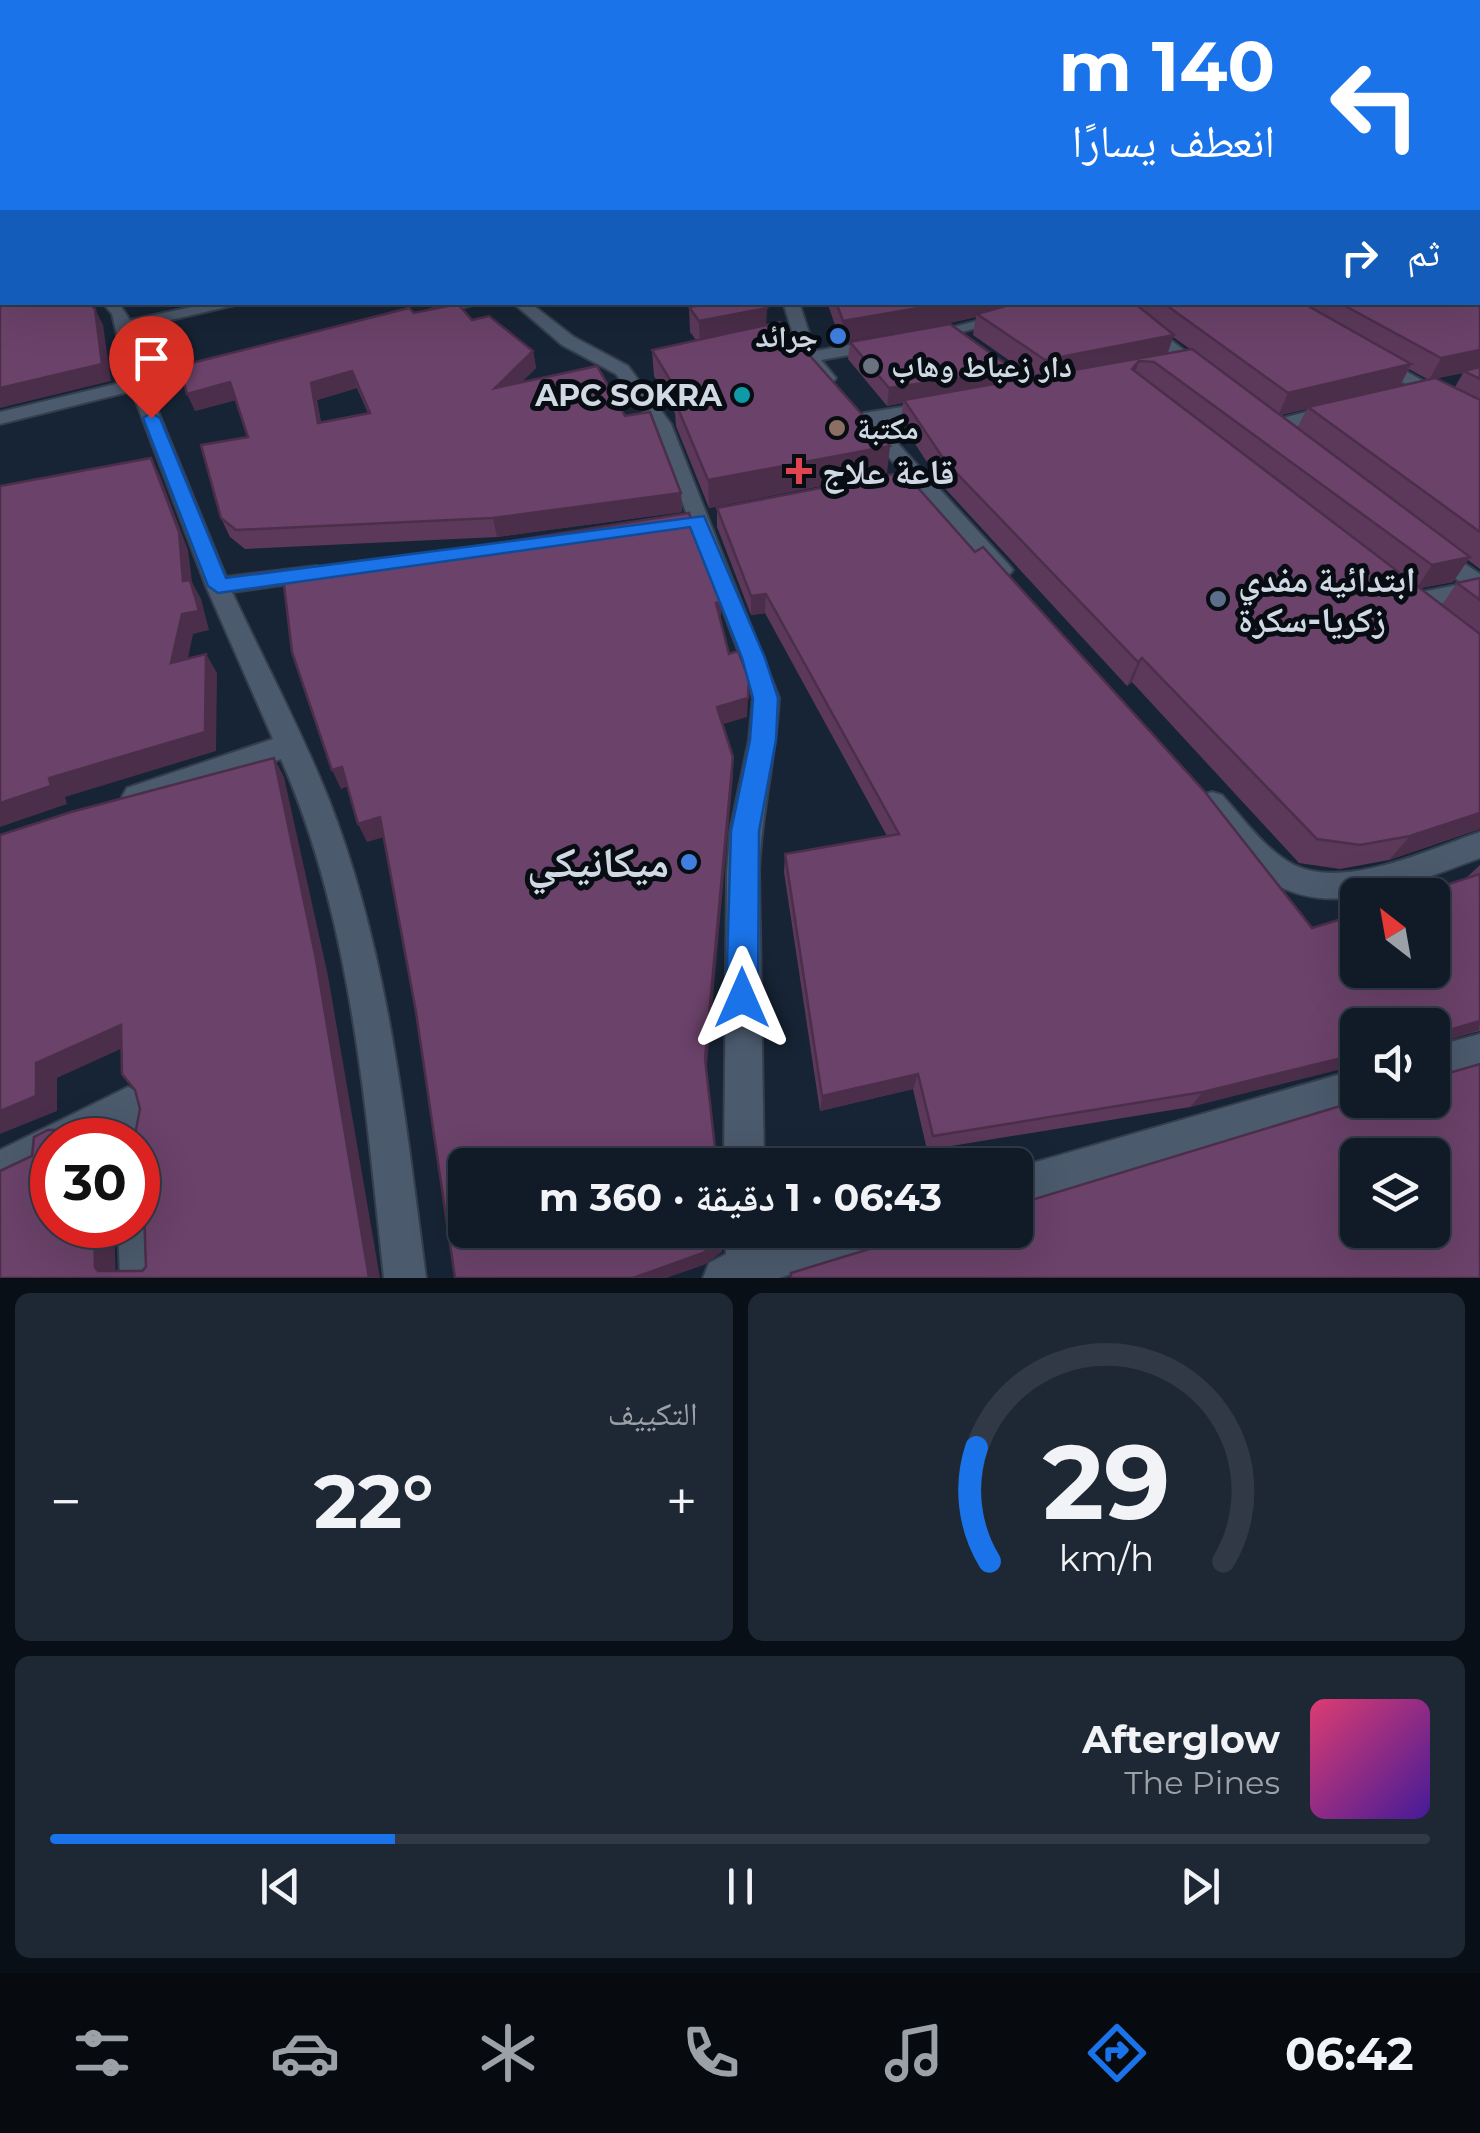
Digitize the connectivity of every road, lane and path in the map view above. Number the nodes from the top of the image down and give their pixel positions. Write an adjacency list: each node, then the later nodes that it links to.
1 (210, 305): 7 (street)
2 (462, 305): 8 (street)
3 (523, 305): 37 (street)
4 (791, 305): 9 (street)
5 (1061, 305): 9 (street)
6 (1115, 305): 12 (street)
7 (117, 314): 13 (street)
8 (399, 321)
9 (794, 344): 20 (street)
10 (1362, 352): 14 (street)
11 (231, 362): 13 (street)
12 (1215, 381)
13 (138, 384): 19 (street); 24 (street)
14 (1437, 386): 15 (street); 21 (street)
15 (1390, 398)
16 (960, 404): 20 (street)
17 (1351, 407): 18 (street)
18 (1252, 409)
19 (0, 418)
20 (864, 419): 26 (street)
21 (1480, 421)
22 (1421, 540): 25 (street)
23 (333, 570): 24 (street)
24 (218, 586): 28 (street)
25 (1480, 587): 27 (street)
26 (1024, 596)
27 (1438, 624)
28 (288, 745): 30 (street); 45 (street)
29 (1198, 788): 31 (street)
30 (108, 807)
31 (1480, 845)
32 (1480, 1052): 33 (street)
33 (1450, 1061)
34 (1340, 1093): 40 (street)
35 (105, 1118): 36 (street)
36 (134, 1118)
37 (744, 1148)
38 (30, 1156): 39 (street)
39 (0, 1171)
40 (1033, 1183)
41 (140, 1248): 44 (street)
42 (801, 1248): 43 (street)
43 (742, 1263)
44 (141, 1278)
45 (404, 1278)

